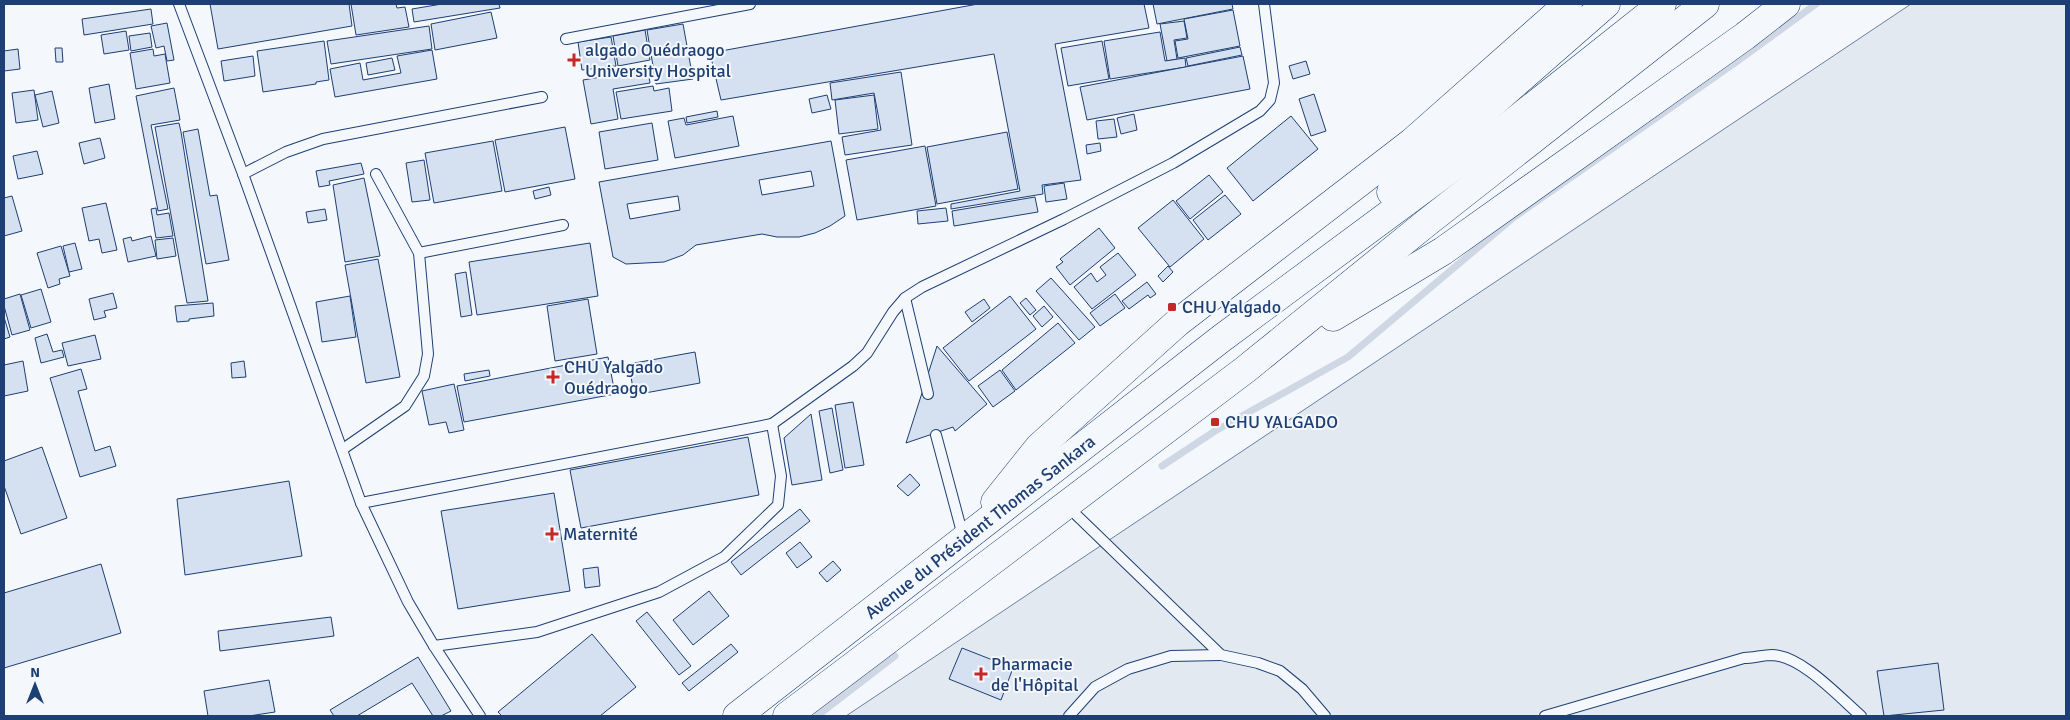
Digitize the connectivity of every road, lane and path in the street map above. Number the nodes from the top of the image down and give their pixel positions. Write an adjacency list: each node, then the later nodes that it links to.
1 (180, 4): 11 (lane)
2 (750, 4): 9 (lane)
3 (1264, 4): 15 (lane)
4 (1568, 4): 24 (highway)
5 (1606, 4): 16 (highway)
6 (1662, 4): 16 (highway)
7 (1705, 4): 17 (highway)
8 (1786, 4): 17 (highway)
9 (566, 38)
10 (542, 97): 11 (lane)
11 (243, 174): 21 (lane)
12 (376, 174): 14 (lane)
13 (563, 226): 14 (lane)
14 (418, 253): 21 (lane)
15 (905, 298): 18 (lane); 19 (lane)
16 (1222, 338): 24 (highway, Avenue du Président Thomas Sankara)
17 (1246, 369): 23 (highway, Avenue du Président Thomas Sankara)
18 (928, 394)
19 (772, 424): 22 (lane); 25 (lane)
20 (936, 435): 24 (lane)
21 (343, 449): 22 (lane)
22 (361, 504): 25 (lane)
23 (1066, 506): 26 (lane); 29 (highway, Avenue du Président Thomas Sankara)
24 (964, 540): 28 (highway, Avenue du Président Thomas Sankara)
25 (434, 646): 27 (lane)
26 (1221, 655): 30 (lane); 31 (lane)
27 (480, 716)
28 (737, 716)
29 (787, 716)
30 (1068, 716)
31 (1325, 716)
32 (1545, 716): 33 (lane)
33 (1861, 716)

